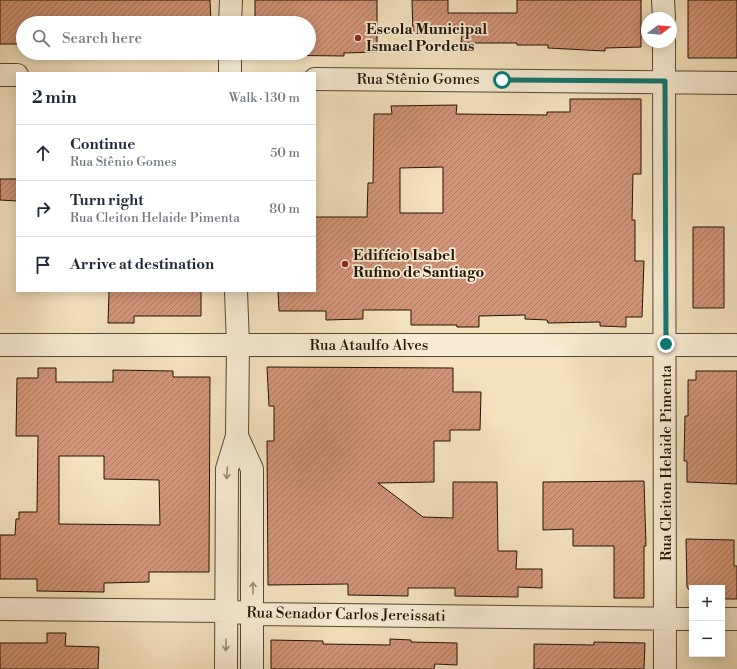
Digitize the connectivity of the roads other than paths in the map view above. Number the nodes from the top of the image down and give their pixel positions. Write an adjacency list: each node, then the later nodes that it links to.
1 (230, 0): 4 (street)
2 (664, 0): 3 (street)
3 (664, 12)
4 (230, 16)
5 (664, 48): 11 (street, Rua Cleiton Helaide Pimenta)
6 (230, 60): 7 (street)
7 (230, 72)
8 (0, 75): 9 (street)
9 (16, 75)
10 (316, 79): 11 (street, Rua Stênio Gomes)
11 (665, 81): 12 (street, Rua Stênio Gomes); 14 (street, Rua Cleiton Helaide Pimenta)
12 (737, 82)
13 (236, 292): 16 (street)
14 (666, 344): 16 (street, Rua Ataulfo Alves); 17 (street, Rua Ataulfo Alves); 22 (street, Rua Cleiton Helaide Pimenta)
15 (0, 345): 16 (street, Rua Ataulfo Alves)
16 (238, 345): 18 (street)
17 (737, 345)
18 (237, 436): 20 (street, one-way to 20); 21 (street, one-way to 18)
19 (0, 610): 20 (street, Rua Senador Carlos Jereissati)
20 (227, 611): 21 (street, Rua Senador Carlos Jereissati); 26 (street, one-way to 26)
21 (253, 614): 22 (street, Rua Senador Carlos Jereissati); 27 (street)
22 (666, 618): 23 (street, Rua Senador Carlos Jereissati); 28 (street, Rua Cleiton Helaide Pimenta)
23 (689, 618)
24 (725, 619): 25 (street)
25 (737, 619)
26 (226, 669)
27 (252, 669)
28 (665, 669)

